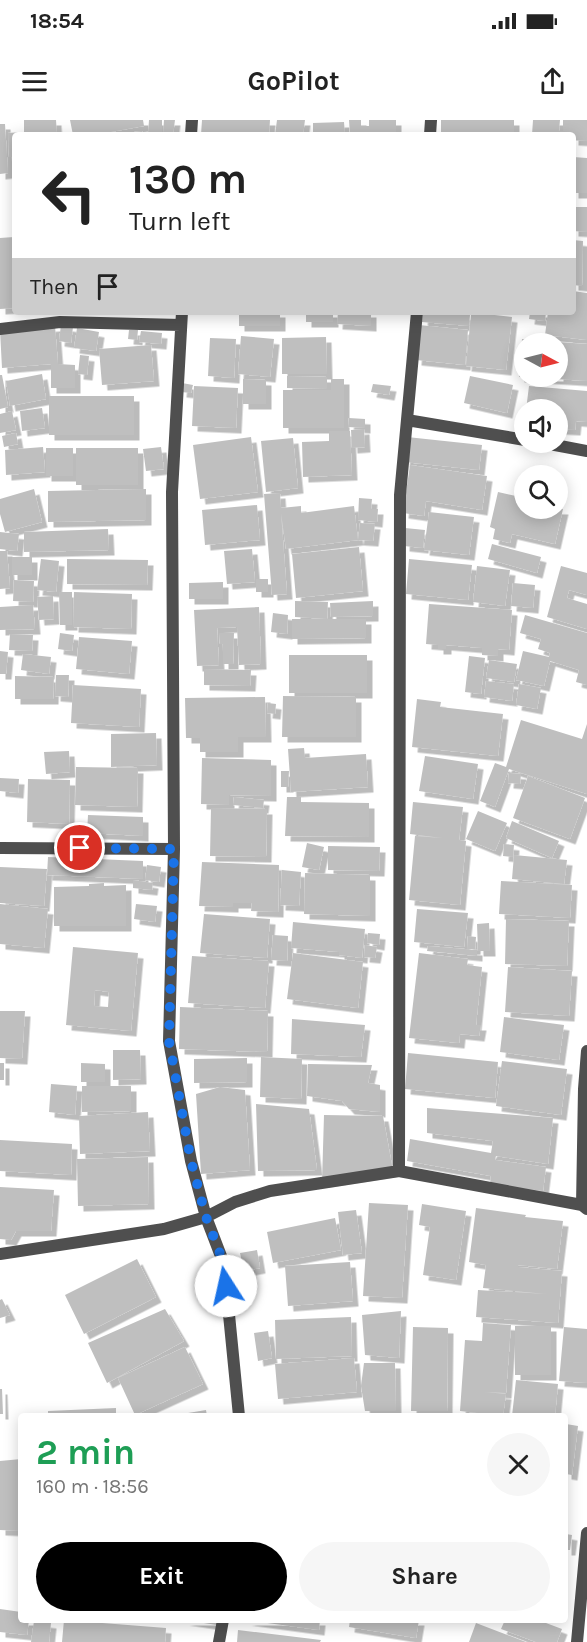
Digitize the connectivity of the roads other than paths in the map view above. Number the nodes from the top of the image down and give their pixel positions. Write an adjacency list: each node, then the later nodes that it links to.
1 (182, 315): 3 (street)
2 (417, 315): 5 (street)
3 (181, 325): 4 (street); 10 (street)
4 (0, 329)
5 (407, 420): 6 (street); 12 (street)
6 (514, 438)
7 (568, 447): 8 (street)
8 (587, 451)
9 (0, 848): 10 (street)
10 (174, 849): 14 (street)
11 (587, 1051): 13 (street)
12 (399, 1171): 13 (street); 14 (street)
13 (584, 1207)
14 (206, 1217): 15 (street); 16 (street)
15 (0, 1254)
16 (239, 1413)
17 (587, 1533): 20 (street)
18 (222, 1623): 19 (street)
19 (219, 1642)
20 (577, 1642)

